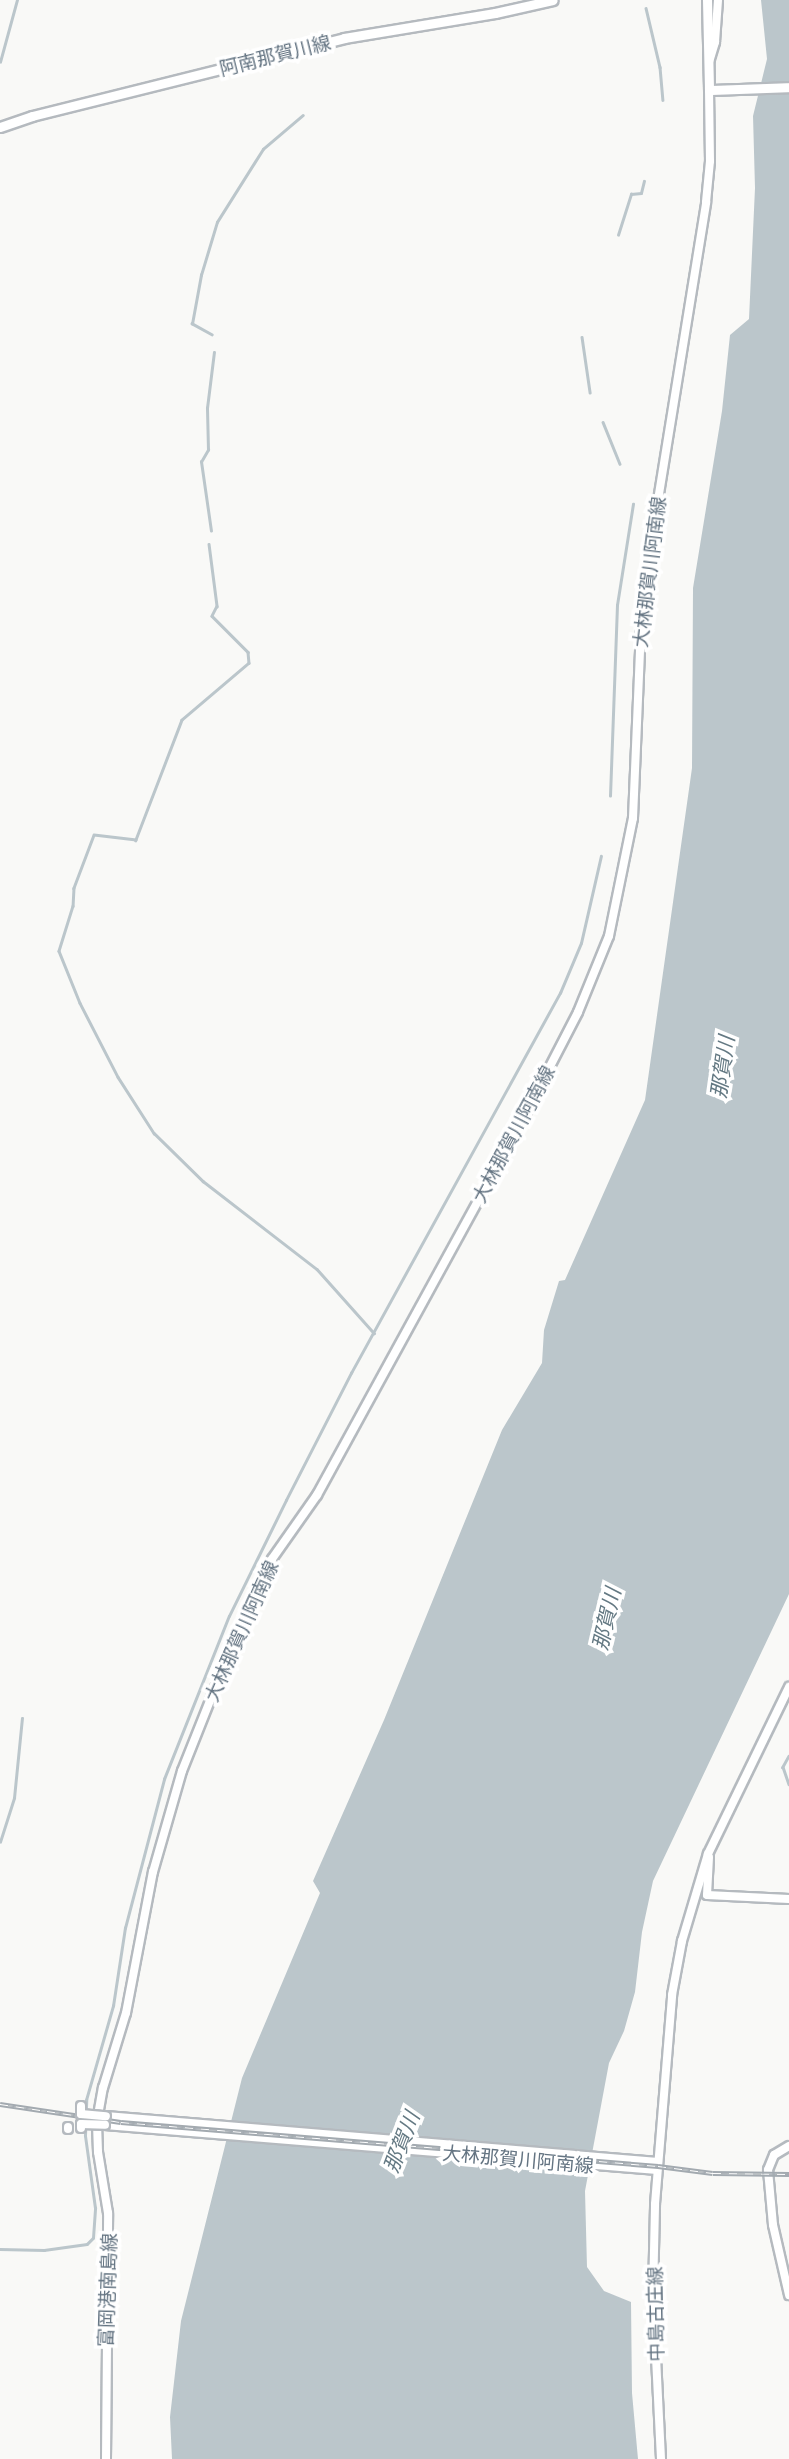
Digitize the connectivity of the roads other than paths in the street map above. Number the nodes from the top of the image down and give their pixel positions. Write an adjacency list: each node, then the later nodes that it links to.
1 (553, 0): 7 (main road, 阿南那賀川線)
2 (707, 0): 4 (main road)
3 (718, 0): 4 (main road)
4 (709, 62): 6 (main road)
5 (789, 87): 6 (main road)
6 (714, 90): 12 (main road, 大林那賀川阿南線)
7 (0, 127)
8 (789, 1687): 9 (main road)
9 (708, 1854): 10 (main road); 15 (main road)
10 (789, 1899)
11 (78, 2107): 12 (main road, 大林那賀川阿南線, bridge)
12 (110, 2121): 13 (main road, 大林那賀川阿南線, bridge); 15 (main road, 大林那賀川阿南線); 17 (main road, 富岡港南島線)
13 (80, 2128)
14 (789, 2146): 16 (main road)
15 (656, 2166): 18 (main road, 中島古庄線)
16 (789, 2295)
17 (106, 2459)
18 (661, 2459)

